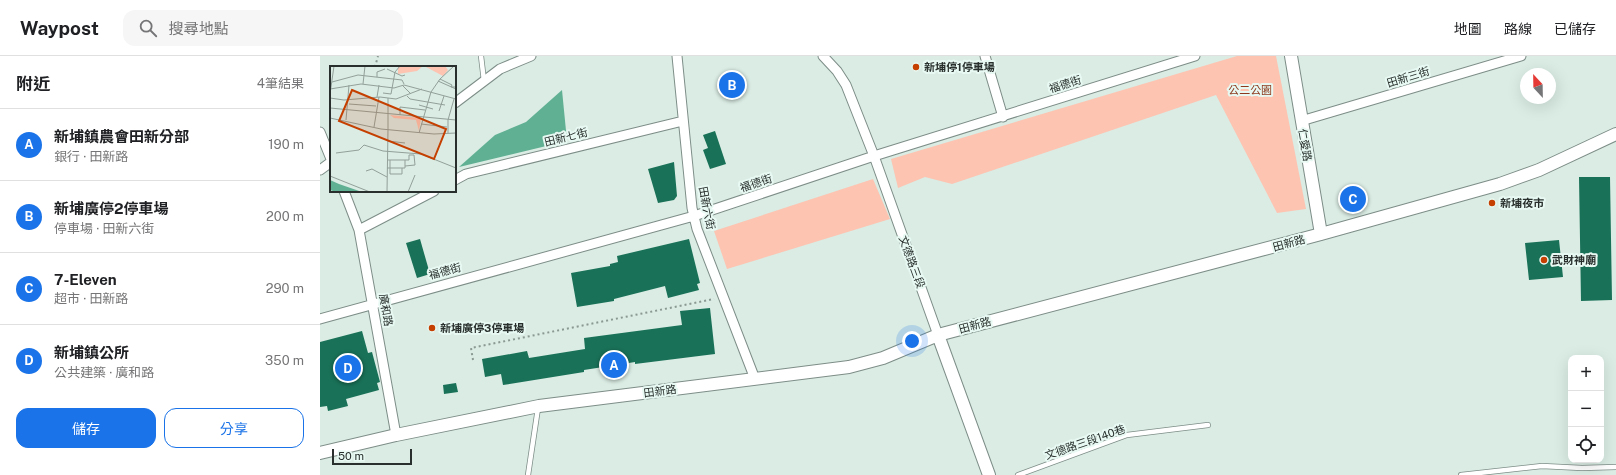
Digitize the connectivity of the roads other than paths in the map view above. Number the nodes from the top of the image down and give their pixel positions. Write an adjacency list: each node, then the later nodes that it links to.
1 (481, 56): 9 (lane)
2 (531, 56): 9 (street)
3 (677, 56): 12 (street, 田新六街)
4 (823, 56): 16 (street, 文德路三段)
5 (985, 56): 11 (street)
6 (1195, 56): 11 (street, 福德街)
7 (1291, 56): 13 (main road, 仁愛路)
8 (1521, 56): 13 (street, 田新三街)
9 (484, 80): 10 (street)
10 (456, 102)
11 (1003, 117): 16 (street, 福德街)
12 (683, 121): 20 (street, 田新七街); 23 (street, 田新六街)
13 (1301, 122): 25 (main road, 仁愛路)
14 (320, 132): 17 (street)
15 (1616, 134): 25 (main road, 田新路)
16 (874, 156): 23 (street, 福德街); 28 (street, 文德路三段)
17 (330, 157)
18 (330, 161): 19 (street)
19 (320, 170)
20 (456, 179)
21 (344, 192): 24 (street, 廣和路)
22 (432, 192): 24 (street)
23 (694, 216): 26 (street, 福德街); 29 (street, 田新六街)
24 (359, 230): 26 (street, 廣和路)
25 (1321, 234): 28 (main road, 田新路)
26 (372, 303): 27 (street, 福德街); 32 (street, 廣和路)
27 (320, 319)
28 (938, 335): 29 (main road, 田新路); 36 (main road, 文德路三段)
29 (755, 379): 30 (main road, 田新路)
30 (539, 406): 32 (main road, 田新路); 35 (lane)
31 (1208, 425): 37 (lane, 文德路三段140巷)
32 (396, 435): 33 (main road, 田新路)
33 (320, 453)
34 (1616, 467): 38 (lane)
35 (528, 475)
36 (989, 475)
37 (1018, 475)
38 (1461, 475)

